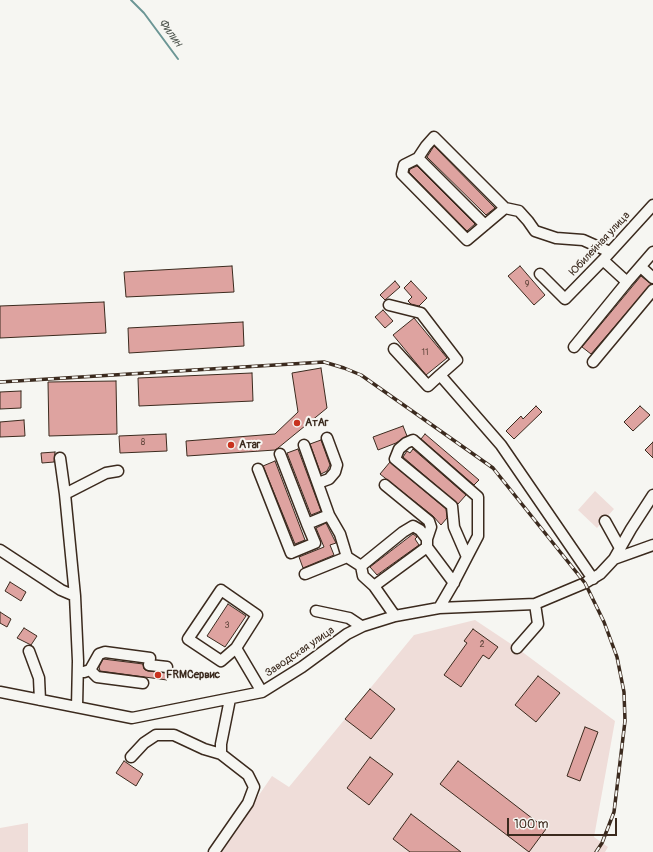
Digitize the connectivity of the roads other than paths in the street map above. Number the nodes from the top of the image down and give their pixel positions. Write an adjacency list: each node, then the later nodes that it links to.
1 (418, 158): 3 (street); 4 (street); 4 (street)
2 (653, 205): 5 (street, Юбилейная улица)
3 (505, 208): 4 (street); 5 (street)
4 (485, 225)
5 (610, 252): 7 (street, Юбилейная улица)
6 (653, 252): 8 (street)
7 (603, 260): 9 (street, Юбилейная улица); 11 (street)
8 (641, 267): 10 (street); 11 (street)
9 (540, 274)
10 (653, 278)
11 (627, 282): 14 (street)
12 (653, 290): 16 (street)
13 (389, 305): 17 (street)
14 (574, 347)
15 (394, 349): 17 (street)
16 (593, 362)
17 (440, 375): 41 (street)
18 (327, 438): 24 (street)
19 (304, 445): 24 (street)
20 (280, 454): 30 (street)
21 (60, 458): 26 (street)
22 (258, 469): 30 (street)
23 (118, 471): 26 (street)
24 (318, 483): 28 (street)
25 (385, 485): 31 (street)
26 (65, 494): 45 (street)
27 (653, 495): 33 (street)
28 (329, 515): 30 (street); 35 (street)
29 (605, 521): 33 (street)
30 (307, 524)
31 (427, 543): 38 (street); 42 (street); 44 (street)
32 (653, 545): 37 (street)
33 (620, 548): 37 (street)
34 (0, 550): 43 (street)
35 (347, 557): 38 (street); 40 (street)
36 (468, 557): 36 (street); 42 (street)
37 (614, 559): 41 (street)
38 (361, 566): 44 (street)
39 (50, 572): 43 (street)
40 (305, 574)
41 (593, 579): 46 (street)
42 (454, 583): 47 (street)
43 (55, 586): 45 (street)
44 (374, 586): 49 (street)
45 (75, 596): 56 (street)
46 (535, 604): 47 (street, Заводская улица); 52 (street)
47 (439, 608): 49 (street, Заводская улица)
48 (316, 611): 50 (street)
49 (395, 616): 50 (street, Заводская улица)
50 (361, 626): 59 (street, Заводская улица)
51 (236, 648): 51 (street); 59 (street)
52 (517, 648)
53 (29, 651): 61 (street)
54 (167, 667): 55 (street)
55 (90, 670): 56 (street); 57 (street)
56 (78, 674): 62 (street)
57 (143, 684)
58 (0, 692): 61 (street, Заводская улица)
59 (262, 692): 60 (street, Заводская улица)
60 (230, 699): 62 (street, Заводская улица); 63 (street)
61 (40, 700): 62 (street, Заводская улица)
62 (77, 708)
63 (221, 754): 64 (street); 65 (street)
64 (131, 757)
65 (214, 852)

